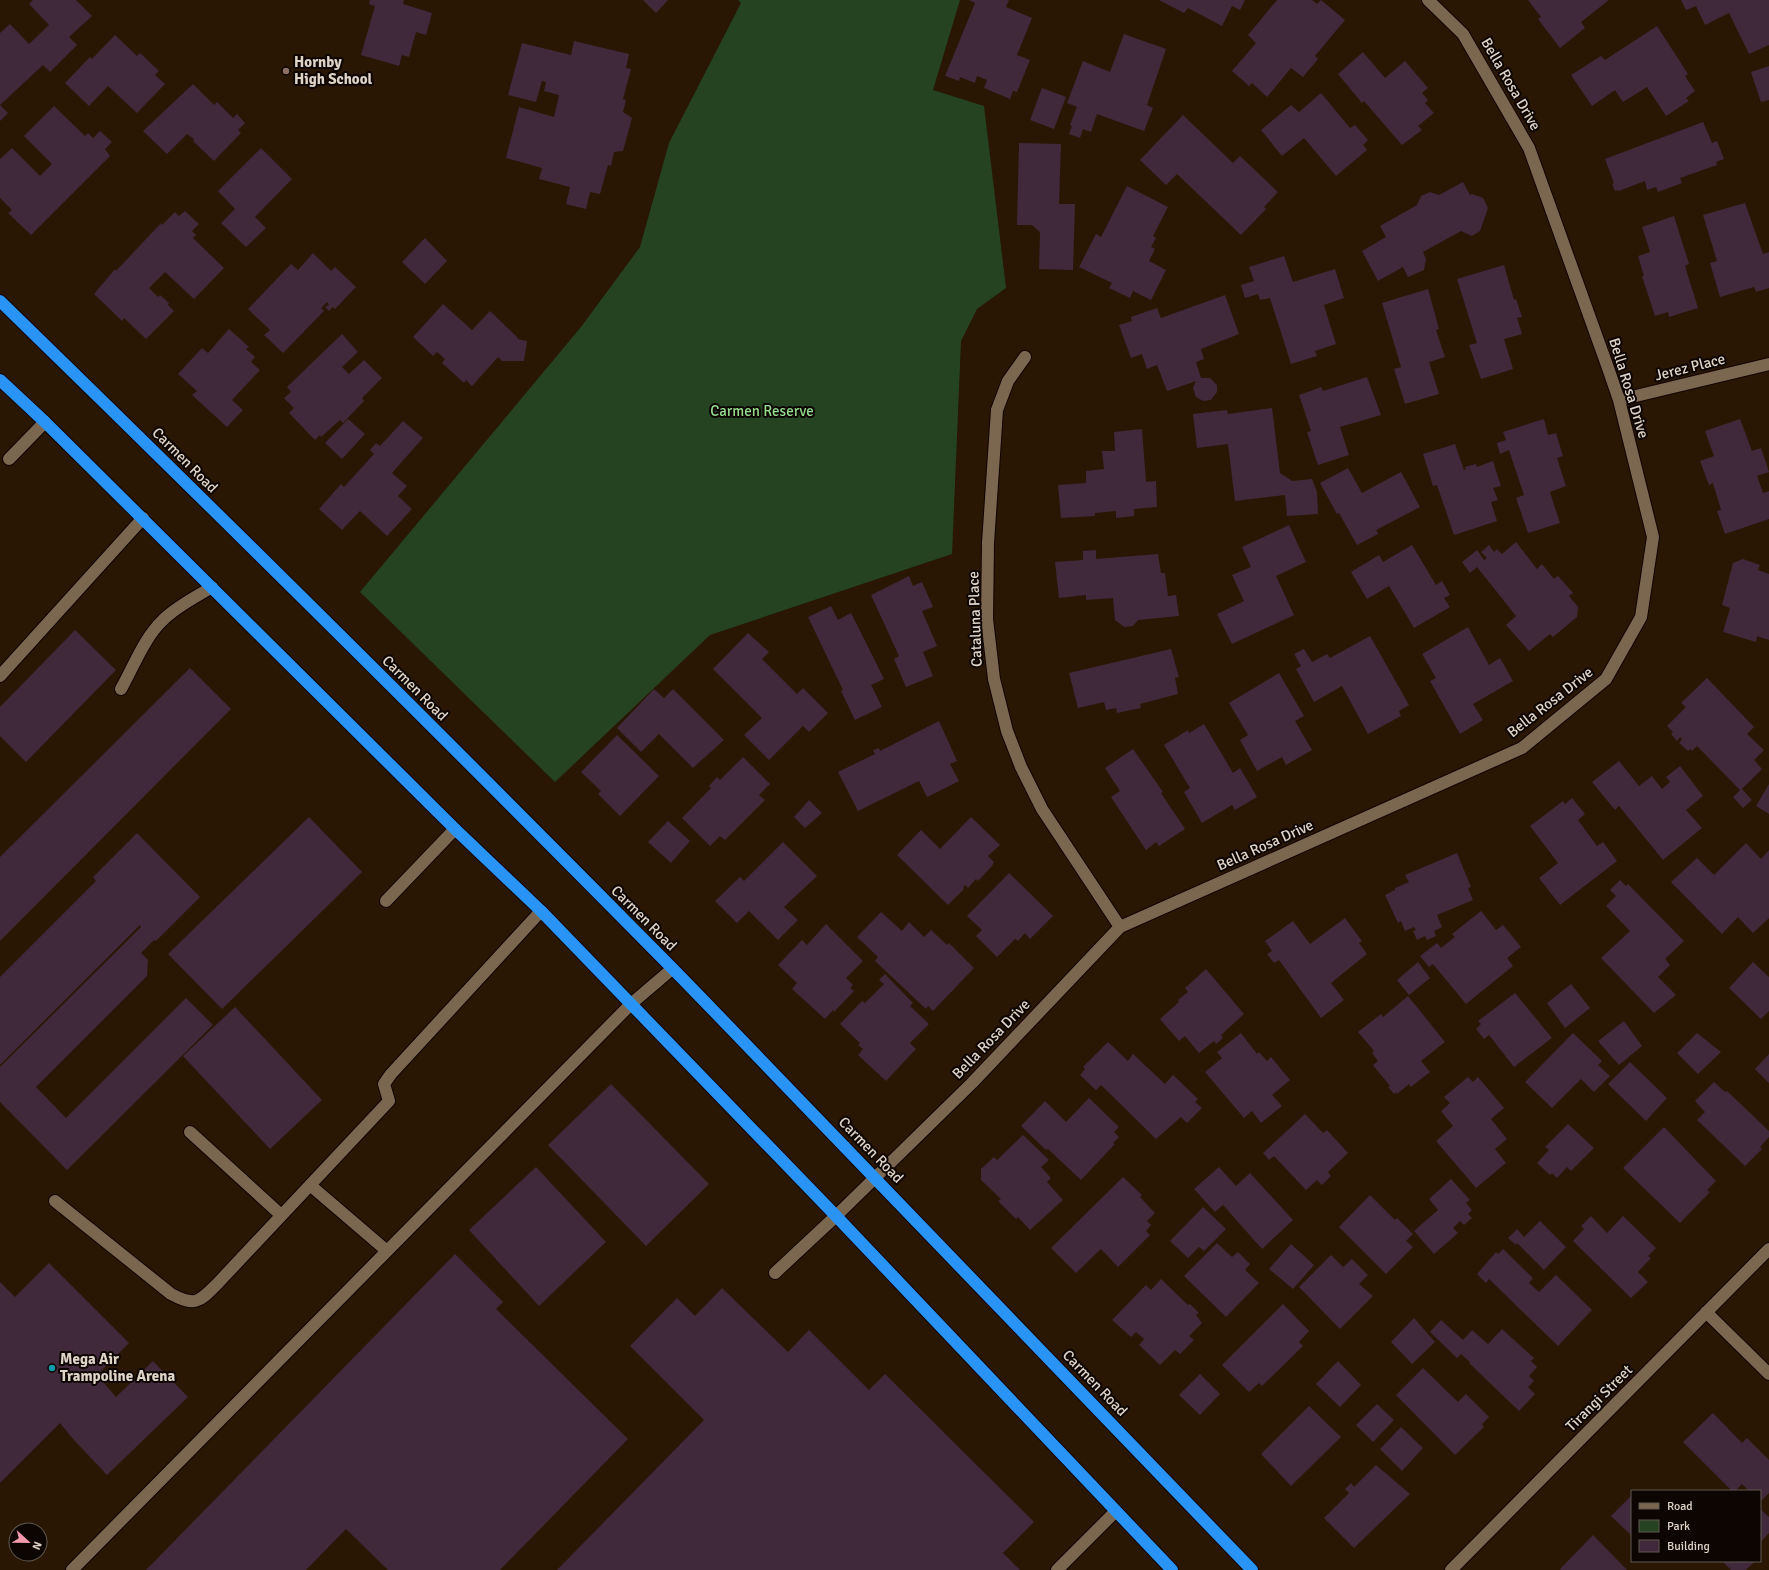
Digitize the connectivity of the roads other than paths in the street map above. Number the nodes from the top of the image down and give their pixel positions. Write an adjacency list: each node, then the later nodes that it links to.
1 (1428, 0): 6 (street, Bella Rosa Drive)
2 (0, 301): 17 (highway, Carmen Road)
3 (1025, 356): 16 (street, Cataluna Place)
4 (1769, 364): 6 (street, Jerez Place)
5 (0, 380): 7 (highway)
6 (1619, 400): 16 (street, Bella Rosa Drive)
7 (46, 422): 8 (street); 9 (highway)
8 (9, 459)
9 (143, 518): 10 (highway); 11 (street)
10 (212, 587): 12 (street); 13 (highway)
11 (0, 676)
12 (121, 689)
13 (455, 829): 14 (street); 15 (highway)
14 (386, 901)
15 (541, 911): 18 (highway); 21 (street)
16 (1120, 926): 20 (street, Bella Rosa Drive)
17 (672, 968): 18 (street); 20 (highway, Carmen Road)
18 (630, 1004): 24 (highway); 26 (street)
19 (190, 1132): 23 (street)
20 (876, 1178): 24 (street, Bella Rosa Drive); 34 (highway, Carmen Road)
21 (310, 1185): 23 (street); 26 (street)
22 (55, 1201): 23 (street)
23 (281, 1215)
24 (836, 1216): 27 (street, Bella Rosa Drive); 30 (highway)
25 (1769, 1249): 28 (street, Tirangi Street)
26 (387, 1250): 31 (street)
27 (775, 1273)
28 (1706, 1312): 29 (street); 35 (street, Tirangi Street)
29 (1769, 1374)
30 (1115, 1512): 32 (street); 33 (highway)
31 (72, 1570)
32 (1057, 1570)
33 (1172, 1570)
34 (1252, 1570)
35 (1451, 1570)

